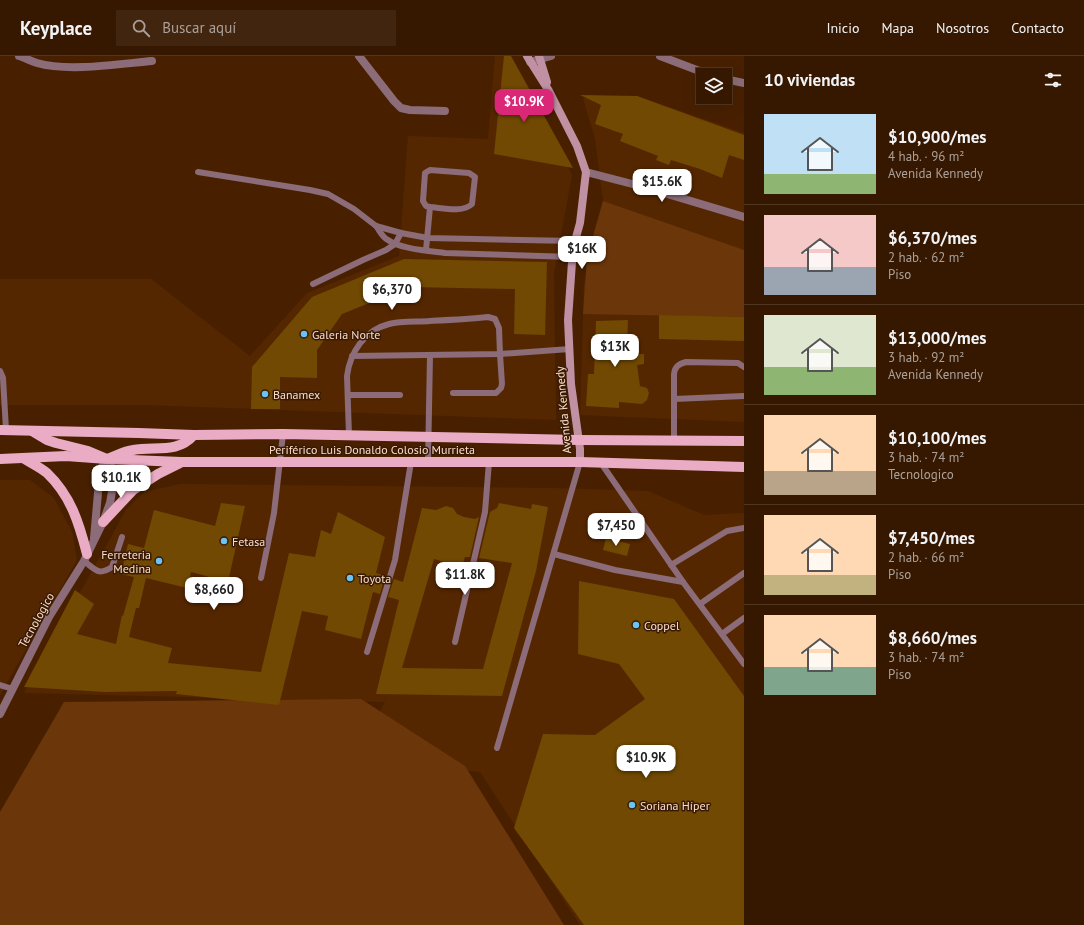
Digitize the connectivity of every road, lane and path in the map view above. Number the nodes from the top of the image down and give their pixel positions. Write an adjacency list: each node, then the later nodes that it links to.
1 (19, 56): 7 (street)
2 (358, 56): 12 (street)
3 (551, 56): 5 (street)
4 (660, 56): 8 (street)
5 (540, 58): 6 (street); 11 (street, Avenida Kennedy)
6 (528, 59): 11 (street, Avenida Kennedy)
7 (152, 61)
8 (696, 70)
9 (732, 80): 10 (street)
10 (744, 83)
11 (549, 91): 14 (street, Avenida Kennedy)
12 (445, 111)
13 (198, 172): 17 (lane)
14 (586, 172): 16 (street); 20 (street, Avenida Kennedy)
15 (430, 208): 15 (lane); 19 (lane)
16 (744, 217)
17 (376, 226): 18 (lane); 21 (lane)
18 (401, 233): 19 (lane); 21 (lane)
19 (428, 238): 20 (lane); 22 (lane)
20 (575, 241): 23 (street, Avenida Kennedy)
21 (395, 244): 22 (lane); 24 (lane)
22 (426, 250): 23 (lane)
23 (573, 257): 25 (street, Avenida Kennedy)
24 (313, 284)
25 (570, 350): 26 (lane); 42 (street, Avenida Kennedy)
26 (500, 354): 27 (lane); 28 (lane); 31 (lane)
27 (430, 355): 28 (lane); 41 (lane)
28 (352, 356): 32 (lane)
29 (744, 367): 35 (lane)
30 (0, 371): 36 (lane)
31 (453, 393)
32 (348, 395): 33 (lane); 40 (lane)
33 (400, 395)
34 (744, 396): 35 (lane)
35 (674, 399): 43 (lane)
36 (3, 430): 37 (main road, Periférico Luis Donaldo Colosio Murrieta)
37 (30, 430): 39 (main road, Periférico Luis Donaldo Colosio Murrieta); 47 (main road)
38 (283, 434): 39 (main road, Periférico Luis Donaldo Colosio Murrieta); 40 (main road, Periférico Luis Donaldo Colosio Murrieta); 49 (lane)
39 (194, 435): 47 (main road)
40 (349, 436): 41 (main road, Periférico Luis Donaldo Colosio Murrieta)
41 (428, 437): 42 (main road, Periférico Luis Donaldo Colosio Murrieta); 51 (lane)
42 (578, 440): 43 (main road, Periférico Luis Donaldo Colosio Murrieta); 53 (street, Avenida Kennedy)
43 (674, 440): 44 (main road, Periférico Luis Donaldo Colosio Murrieta)
44 (744, 441)
45 (23, 458): 46 (main road, Periférico Luis Donaldo Colosio Murrieta); 47 (main road, Periférico Luis Donaldo Colosio Murrieta); 61 (main road)
46 (0, 459)
47 (107, 459): 48 (main road, Periférico Luis Donaldo Colosio Murrieta); 56 (street, Tecnologico); 59 (street, Tecnologico)
48 (182, 462): 49 (main road, Periférico Luis Donaldo Colosio Murrieta); 56 (main road)
49 (280, 462): 50 (main road, Periférico Luis Donaldo Colosio Murrieta); 64 (lane)
50 (411, 462): 51 (main road, Periférico Luis Donaldo Colosio Murrieta); 70 (lane)
51 (428, 462): 52 (main road, Periférico Luis Donaldo Colosio Murrieta)
52 (489, 462): 53 (main road, Periférico Luis Donaldo Colosio Murrieta); 69 (lane)
53 (580, 462): 54 (main road, Periférico Luis Donaldo Colosio Murrieta); 60 (lane, Avenida Kennedy)
54 (601, 463): 55 (main road, Periférico Luis Donaldo Colosio Murrieta); 62 (lane)
55 (744, 467)
56 (103, 522): 59 (street, Tecnologico)
57 (744, 528): 62 (lane)
58 (122, 537): 61 (lane)
59 (94, 538): 61 (street, Tecnologico)
60 (554, 554): 65 (lane); 75 (lane, Avenida Kennedy)
61 (85, 557): 73 (street, Tecnologico)
62 (672, 565): 65 (lane)
63 (744, 573): 66 (lane)
64 (261, 578)
65 (683, 582): 66 (lane)
66 (700, 604): 68 (lane)
67 (744, 618): 68 (lane)
68 (722, 634): 71 (lane)
69 (454, 642)
70 (367, 652)
71 (743, 660)
72 (0, 685): 73 (lane)
73 (13, 689): 74 (street, Tecnologico)
74 (0, 714)
75 (497, 748)

